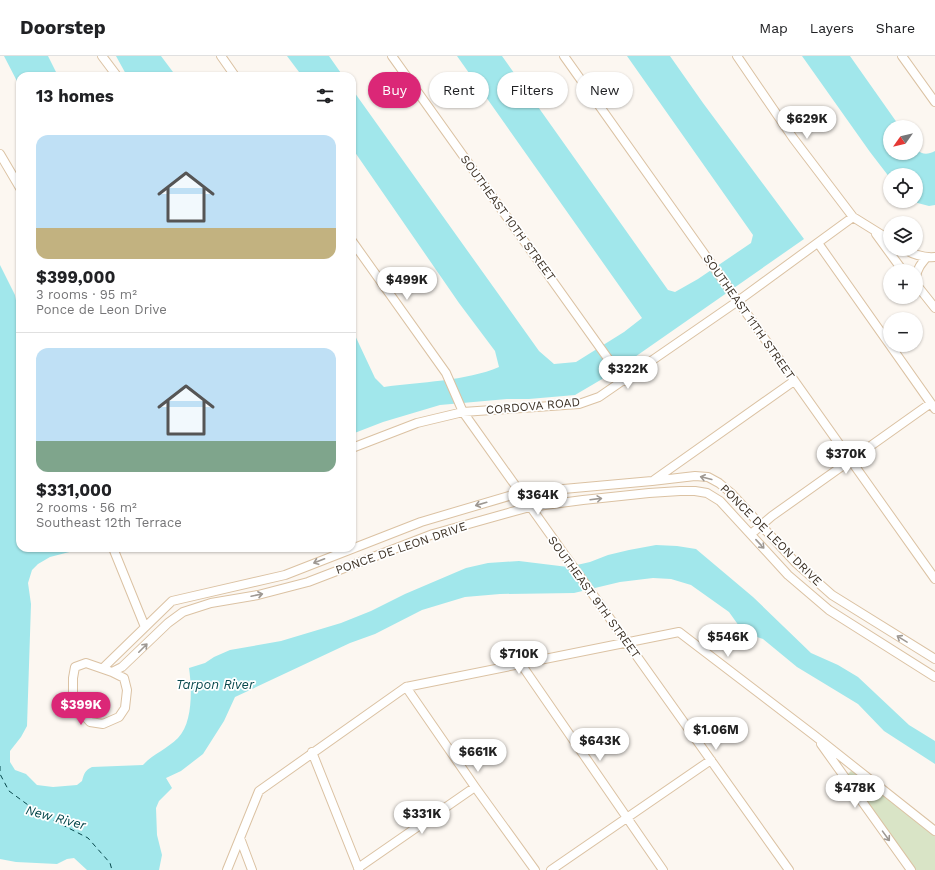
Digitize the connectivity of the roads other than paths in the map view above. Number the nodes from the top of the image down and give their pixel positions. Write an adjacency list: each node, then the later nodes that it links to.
1 (102, 56): 7 (street)
2 (221, 56): 8 (street)
3 (392, 56): 25 (street, SOUTHEAST 10TH STREET)
4 (564, 56): 23 (street, SOUTHEAST 11TH STREET)
5 (737, 56): 12 (street)
6 (902, 56): 9 (street)
7 (114, 72)
8 (232, 72)
9 (935, 102)
10 (0, 154): 11 (street)
11 (16, 181)
12 (853, 217): 13 (street); 15 (street, CORDOVA ROAD)
13 (873, 230): 14 (street); 20 (street)
14 (883, 236)
15 (818, 243): 23 (street, CORDOVA ROAD); 27 (street)
16 (356, 247): 28 (street, SOUTHEAST 9TH STREET)
17 (918, 256): 19 (street)
18 (935, 257): 19 (street)
19 (926, 258): 21 (street)
20 (898, 264)
21 (921, 264)
22 (923, 293): 24 (street)
23 (738, 300): 25 (street, CORDOVA ROAD); 26 (street, SOUTHEAST 11TH STREET)
24 (935, 308)
25 (624, 381): 28 (street, CORDOVA ROAD)
26 (794, 381): 30 (street, SOUTHEAST 11TH STREET); 31 (street)
27 (933, 406): 30 (street)
28 (463, 412): 29 (street, CORDOVA ROAD); 32 (street, SOUTHEAST 9TH STREET)
29 (356, 446)
30 (850, 460): 35 (street); 40 (street, SOUTHEAST 11TH STREET)
31 (652, 481): 32 (street, PONCE DE LEON DRIVE); 33 (street); 35 (street, PONCE DE LEON DRIVE, one-way to 31)
32 (519, 493): 34 (street, SOUTHEAST 9TH STREET); 37 (street, PONCE DE LEON DRIVE, one-way to 37)
33 (649, 493): 34 (street, PONCE DE LEON DRIVE, one-way to 33); 36 (street, PONCE DE LEON DRIVE)
34 (530, 507): 42 (street, SOUTHEAST 9TH STREET); 46 (street, PONCE DE LEON DRIVE, one-way to 34)
35 (762, 525): 36 (street); 43 (street, PONCE DE LEON DRIVE, one-way to 35)
36 (750, 534): 47 (street, PONCE DE LEON DRIVE, one-way to 47)
37 (356, 546)
38 (116, 552): 41 (street)
39 (340, 552): 41 (street, PONCE DE LEON DRIVE, one-way to 41)
40 (935, 578)
41 (145, 626): 45 (street, PONCE DE LEON DRIVE)
42 (628, 643): 44 (street); 49 (street); 51 (street, SOUTHEAST 9TH STREET)
43 (935, 659)
44 (521, 664): 48 (street); 55 (street)
45 (103, 668): 46 (street); 46 (street)
46 (112, 672)
47 (935, 677)
48 (406, 687): 50 (street); 54 (street)
49 (815, 736): 52 (street); 53 (street)
50 (312, 752): 57 (street); 58 (street)
51 (711, 760): 55 (street); 64 (street, SOUTHEAST 9TH STREET)
52 (856, 768): 53 (street); 56 (street)
53 (844, 777): 65 (street, one-way to 65)
54 (475, 787): 58 (street); 61 (street)
55 (626, 818): 62 (street); 63 (street)
56 (935, 830)
57 (240, 838): 59 (street); 60 (street)
58 (359, 869)
59 (227, 870)
60 (252, 870)
61 (535, 870)
62 (551, 870)
63 (663, 870)
64 (789, 870)
65 (911, 870)

